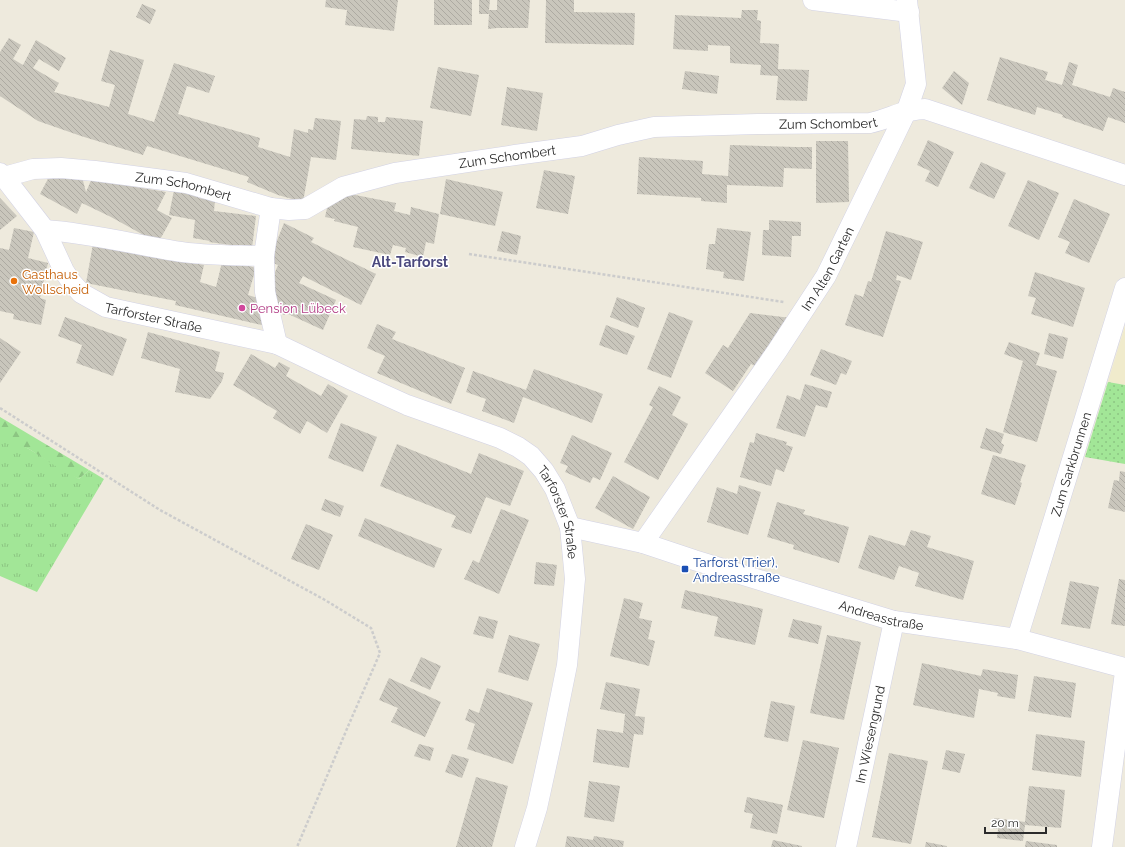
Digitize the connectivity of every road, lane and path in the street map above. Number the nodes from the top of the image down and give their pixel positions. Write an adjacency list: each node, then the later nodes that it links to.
1 (813, 0): 2 (street)
2 (908, 6): 3 (street)
3 (907, 110): 5 (street); 6 (street, Zum Schombert); 11 (street, Im Alten Garten)
4 (2, 175): 6 (street, Zum Schombert); 7 (street, Tarforster Straße)
5 (1125, 175)
6 (271, 208): 9 (street)
7 (45, 230): 9 (street); 12 (street, Tarforster Straße)
8 (469, 254): 11 (path)
9 (264, 256): 12 (street)
10 (1125, 288): 17 (street, Zum Sarkbrunnen)
11 (807, 306): 15 (street, Im Alten Garten)
12 (277, 344): 14 (street, Tarforster Straße)
13 (0, 408): 20 (path)
14 (570, 527): 15 (street); 21 (street, Tarforster Straße)
15 (643, 543): 16 (street, Andreasstraße)
16 (894, 621): 17 (street, Andreasstraße); 22 (street, Im Wiesengrund)
17 (1017, 639): 18 (street, Andreasstraße)
18 (1125, 668)
19 (1125, 672): 23 (street)
20 (297, 847)
21 (525, 847)
22 (846, 847)
23 (1102, 847)

